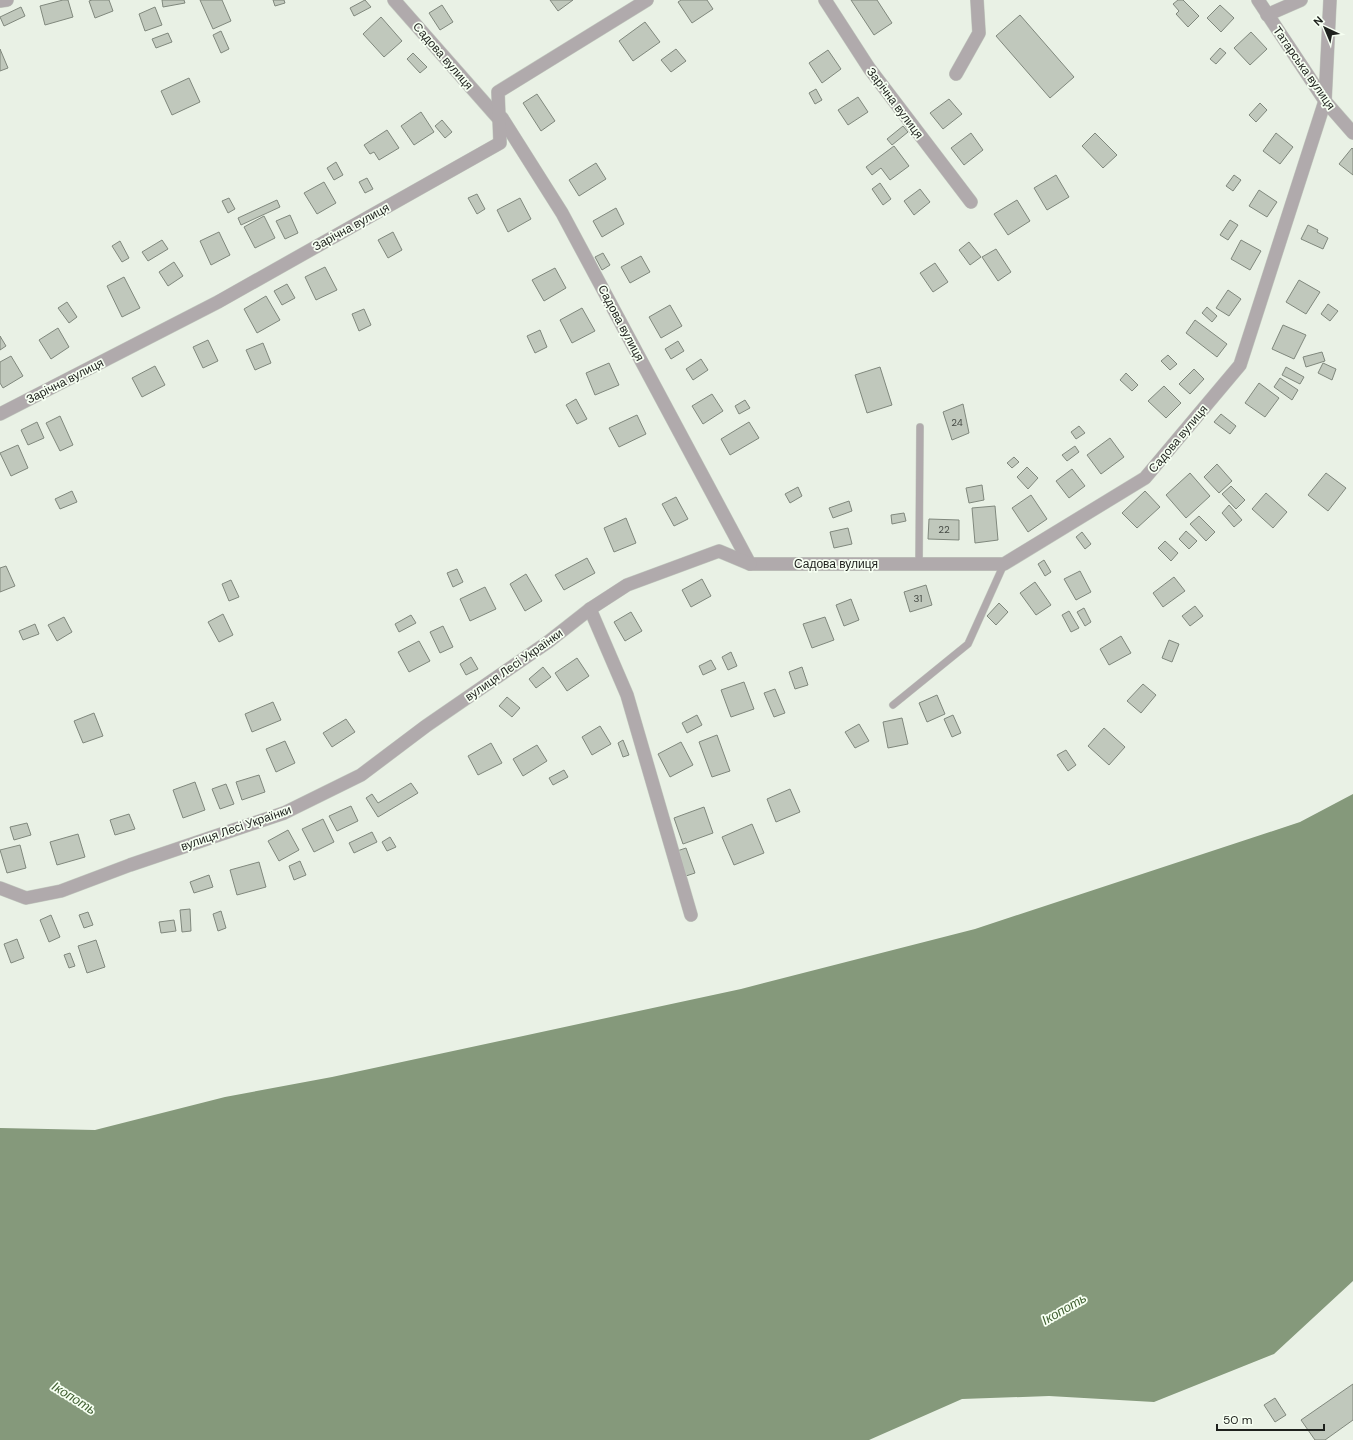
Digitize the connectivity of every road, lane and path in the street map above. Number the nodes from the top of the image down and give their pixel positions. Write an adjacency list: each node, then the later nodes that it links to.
1 (6, 0): 9 (street)
2 (394, 0): 13 (street, Садова вулиця)
3 (647, 0): 13 (street, Зарічна вулиця)
4 (825, 0): 15 (street, Зарічна вулиця)
5 (977, 0): 11 (street)
6 (1258, 0): 10 (street, Татарська вулиця)
7 (1300, 0): 10 (street)
8 (1330, 0): 12 (street, Садова вулиця)
9 (0, 2)
10 (1267, 15): 12 (street, Татарська вулиця)
11 (956, 74)
12 (1325, 101): 14 (street, Татарська вулиця); 20 (street, Садова вулиця)
13 (498, 118): 16 (street, Зарічна вулиця); 18 (street, Садова вулиця)
14 (1353, 133)
15 (971, 202)
16 (0, 414)
17 (920, 427): 19 (lane)
18 (750, 564): 19 (street, Садова вулиця); 21 (street, вулиця Лесі Українки)
19 (919, 564): 20 (street, Садова вулиця)
20 (1004, 564): 22 (lane)
21 (590, 609): 23 (street, вулиця Лесі Українки); 24 (street)
22 (893, 705)
23 (0, 888)
24 (691, 915)

